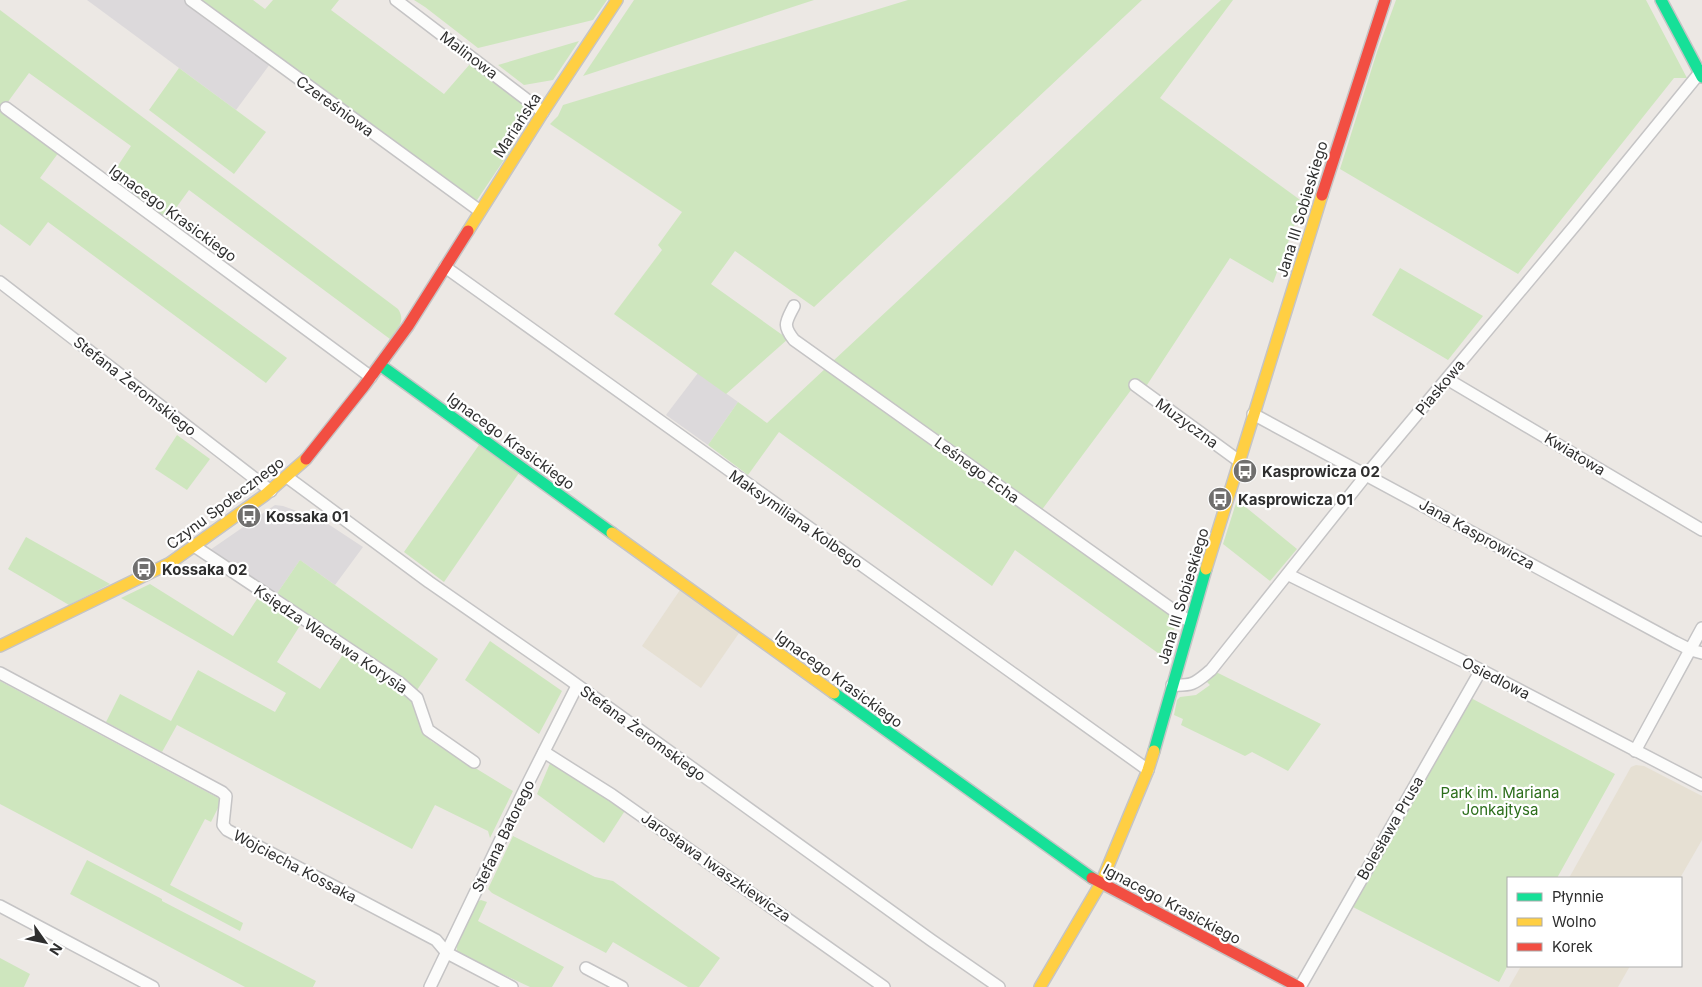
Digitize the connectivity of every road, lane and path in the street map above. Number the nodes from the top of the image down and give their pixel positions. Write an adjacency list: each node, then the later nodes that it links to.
1 (191, 0): 9 (street, Czereśniowa)
2 (396, 0): 8 (street, Malinowa)
3 (617, 0): 8 (street, Mariańska)
4 (1385, 0): 17 (street, Jana III Sobieskiego)
5 (1661, 0): 6 (street)
6 (1701, 73): 15 (street, Piaskowa)
7 (6, 108): 14 (street, Ignacego Krasickiego)
8 (543, 112): 9 (street, Mariańska)
9 (480, 211): 10 (street, Mariańska)
10 (445, 267): 13 (street, Czynu Społecznego); 36 (street, Maksymiliana Kolbego)
11 (0, 282): 21 (street, Stefana Żeromskiego)
12 (794, 306): 25 (street, Leśnego Echa)
13 (380, 365): 14 (street, Czynu Społecznego); 38 (street, Ignacego Krasickiego)
14 (372, 377): 20 (street, Czynu Społecznego)
15 (1447, 379): 19 (street, Piaskowa); 22 (street, Kwiatowa)
16 (1135, 385): 18 (street, Muzyczna)
17 (1253, 414): 18 (street, Jana III Sobieskiego); 19 (street, Jana Kasprowicza)
18 (1239, 461): 25 (street, Jana III Sobieskiego)
19 (1367, 474): 24 (street, Piaskowa); 28 (street, Jana Kasprowicza)
20 (287, 477): 21 (street, Czynu Społecznego); 32 (street, Stefana Żeromskiego)
21 (271, 491): 23 (street, Czynu Społecznego)
22 (1702, 530)
23 (194, 546): 27 (street, Czynu Społecznego); 35 (street, Księdza Wacława Korysia)
24 (1289, 575): 29 (street, Osiedlowa); 31 (street, Piaskowa)
25 (1190, 622): 31 (street, Jana III Sobieskiego)
26 (1702, 628): 28 (street)
27 (0, 646)
28 (1696, 651): 33 (street)
29 (1481, 670): 33 (street, Osiedlowa); 49 (street, Bolesława Prusa)
30 (0, 673): 40 (street, Wojciecha Kossaka)
31 (1172, 685): 36 (street, Jana III Sobieskiego)
32 (577, 686): 34 (street, Stefana Batorego); 47 (street, Stefana Żeromskiego)
33 (1635, 751): 37 (street, Osiedlowa)
34 (544, 752): 40 (street, Stefana Batorego); 46 (street, Jarosława Iwaszkiewicza)
35 (474, 762)
36 (1148, 770): 38 (street, Jana III Sobieskiego)
37 (1702, 785)
38 (1101, 884): 48 (street, Jana III Sobieskiego); 49 (street, Ignacego Krasickiego)
39 (0, 906): 42 (street)
40 (447, 953): 43 (street, Stefana Batorego); 44 (street, Wojciecha Kossaka)
41 (586, 968): 45 (street)
42 (153, 987)
43 (430, 987)
44 (512, 987)
45 (622, 987)
46 (884, 987)
47 (999, 987)
48 (1040, 987)
49 (1299, 987)

